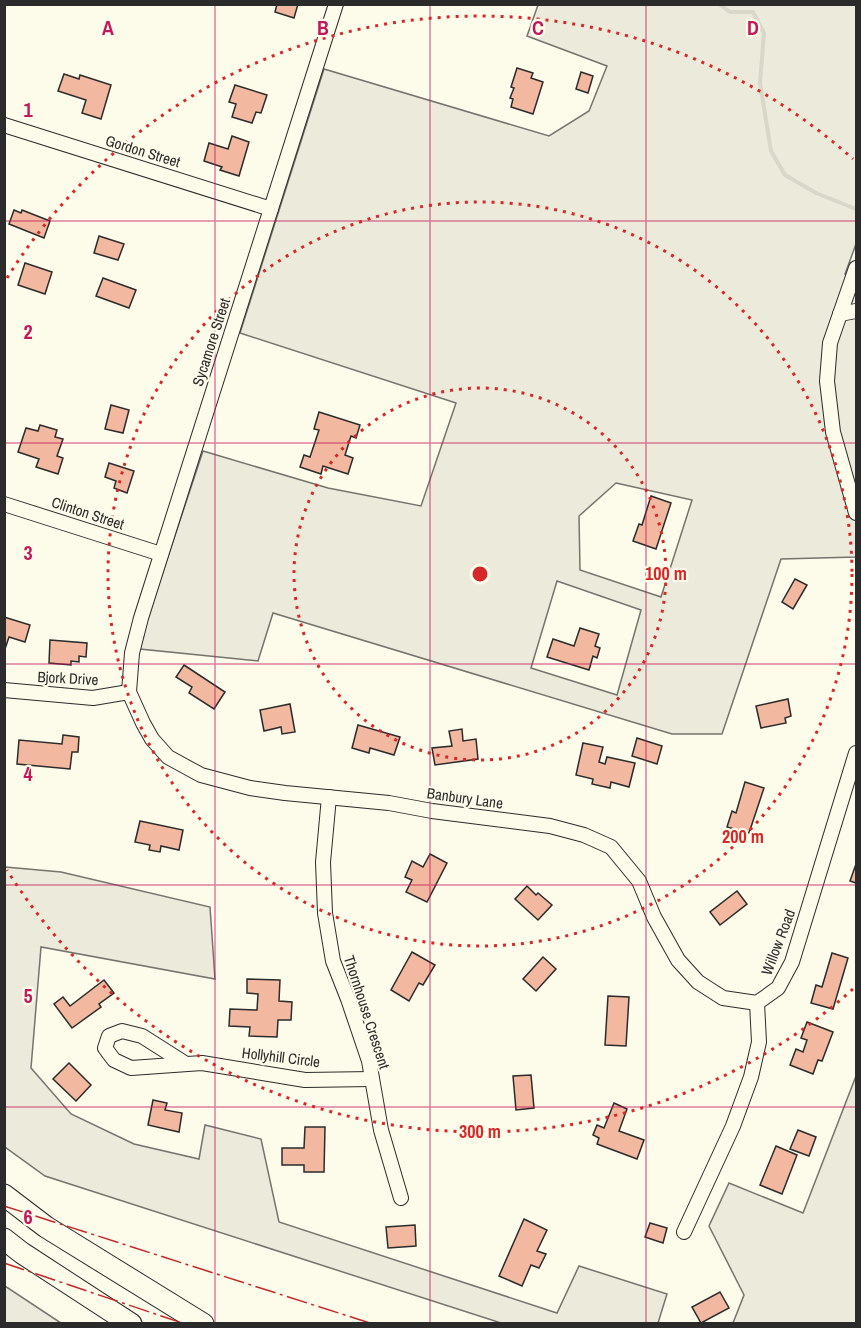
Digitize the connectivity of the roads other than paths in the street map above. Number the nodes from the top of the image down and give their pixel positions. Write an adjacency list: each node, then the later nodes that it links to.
1 (336, 4): 3 (street, Sycamore Street)
2 (4, 125): 3 (street, Gordon Street)
3 (271, 209): 9 (street, Sycamore Street)
4 (856, 268): 6 (street)
5 (856, 311): 6 (street)
6 (840, 314): 8 (street)
7 (4, 504): 9 (street, Clinton Street)
8 (856, 513)
9 (161, 554): 11 (street, Sycamore Street)
10 (4, 690): 11 (street, Bjork Drive)
11 (129, 692): 13 (street, Banbury Lane)
12 (856, 753): 14 (street, Willow Road)
13 (328, 797): 14 (street, Banbury Lane); 16 (street, Thornhouse Crescent)
14 (757, 1004): 19 (street)
15 (186, 1064): 15 (street, Hollyhill Circle); 16 (street, Hollyhill Circle)
16 (372, 1079): 18 (street, Thornhouse Crescent)
17 (4, 1195): 22 (highway)
18 (401, 1198)
19 (684, 1232)
20 (4, 1239): 21 (highway)
21 (131, 1323)
22 (203, 1323)

